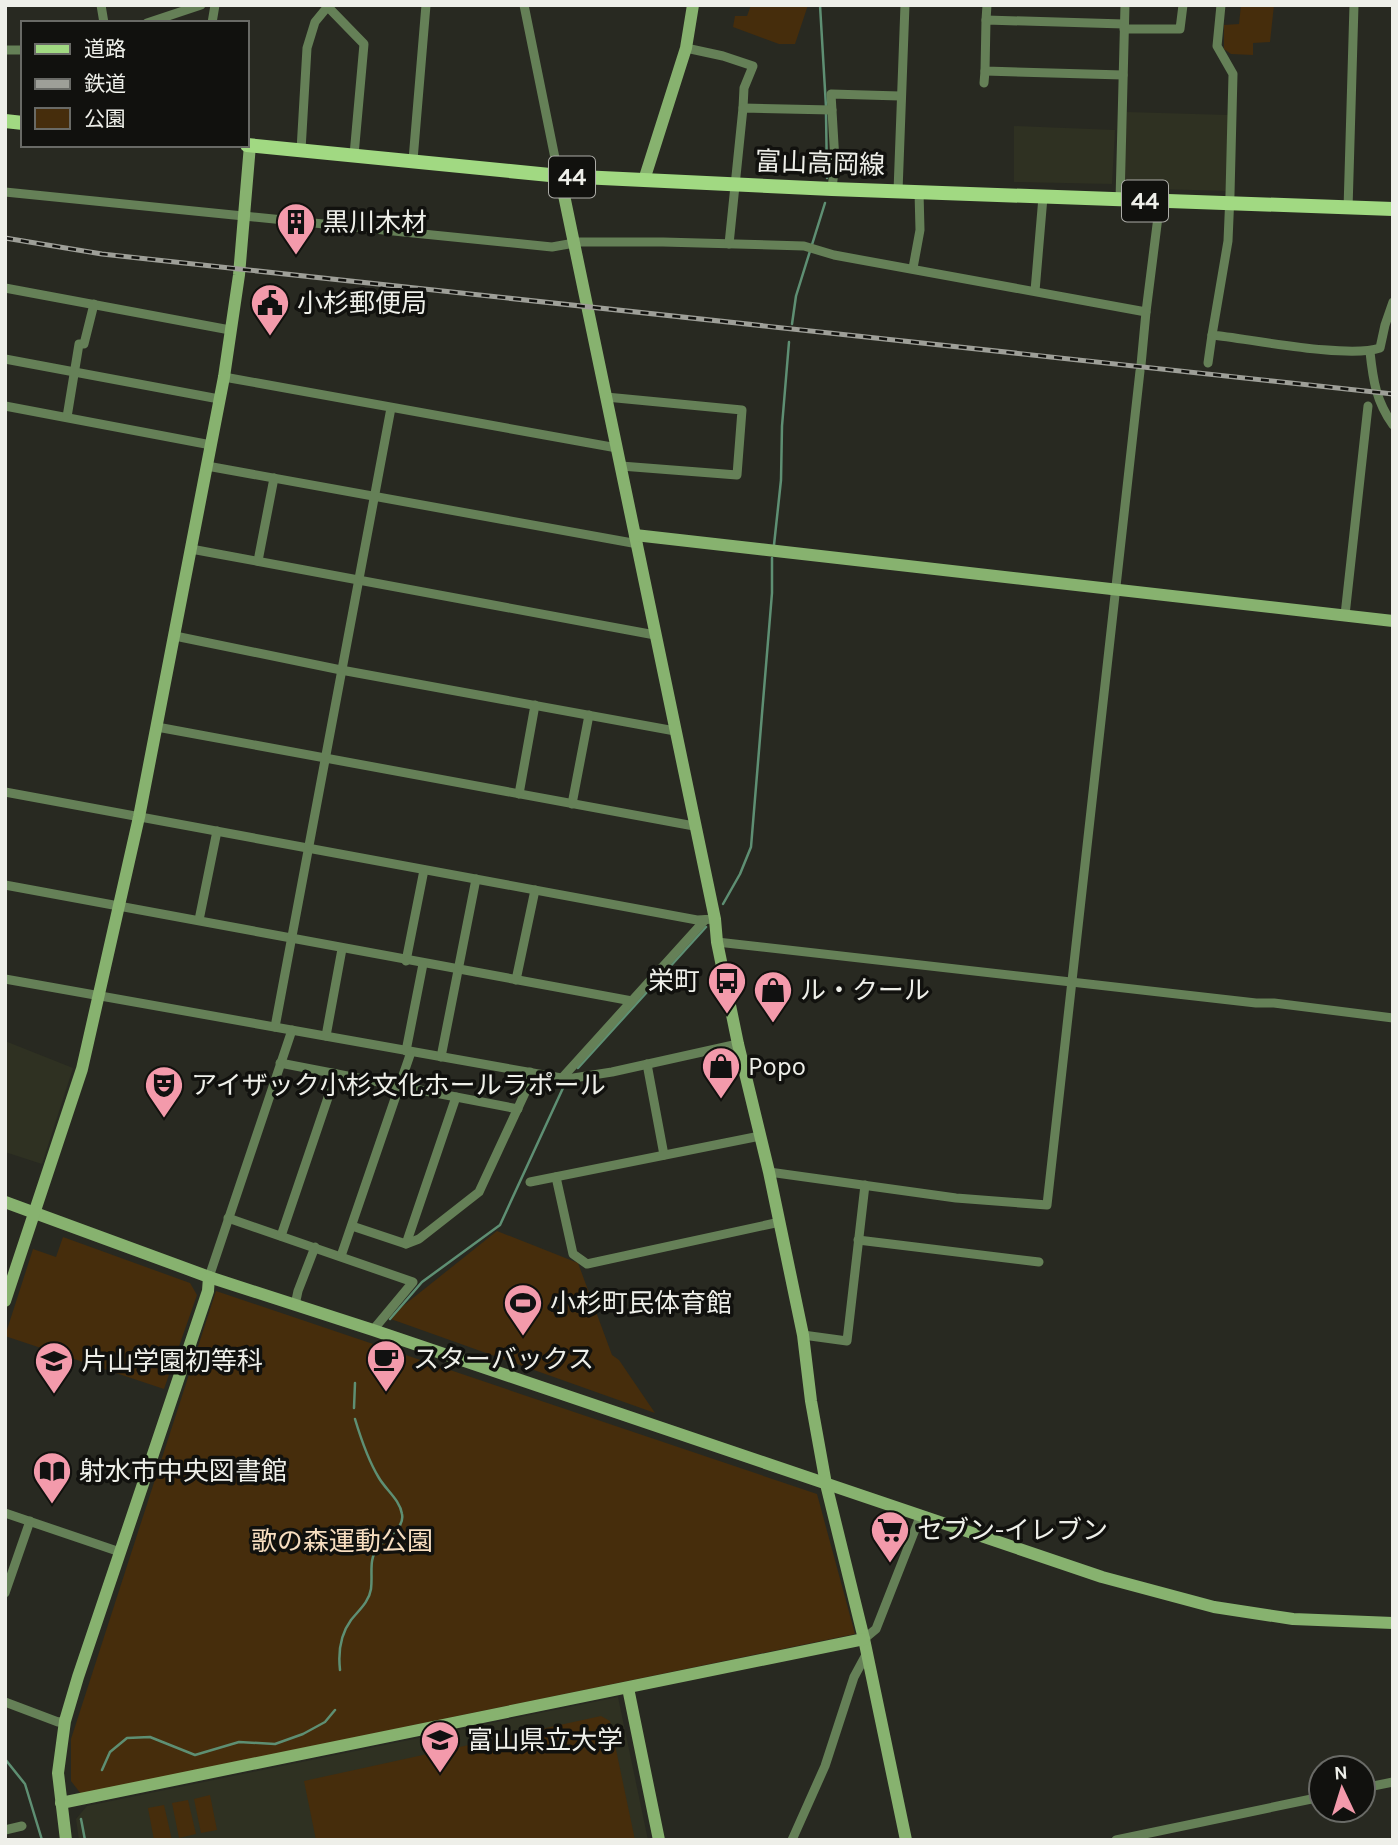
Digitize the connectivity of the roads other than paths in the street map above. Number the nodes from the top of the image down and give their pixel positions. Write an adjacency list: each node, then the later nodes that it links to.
1 (201, 5): 13 (street)
2 (426, 5): 25 (street)
3 (524, 5): 26 (street)
4 (692, 5): 15 (street)
5 (905, 5): 19 (street)
6 (987, 5): 12 (street)
7 (1125, 5): 14 (street)
8 (1183, 5): 14 (street)
9 (1221, 5): 36 (street)
10 (1354, 5): 37 (street)
11 (329, 6): 23 (street); 24 (street)
12 (986, 20): 14 (street); 16 (street)
13 (153, 21)
14 (1124, 26): 17 (street)
15 (686, 48): 20 (street); 27 (street)
16 (985, 71): 17 (street); 18 (street)
17 (1123, 75): 34 (street)
18 (984, 83)
19 (900, 96): 21 (street); 30 (street)
20 (743, 108): 21 (street); 28 (street)
21 (832, 110): 29 (street)
22 (249, 145): 23 (main road, 富山高岡線 / 44); 39 (street)
23 (301, 150): 24 (main road, 富山高岡線 / 44)
24 (354, 155): 25 (main road, 富山高岡線 / 44)
25 (413, 160): 26 (main road, 富山高岡線 / 44)
26 (560, 176): 27 (main road, 富山高岡線 / 44); 40 (street)
27 (644, 180): 28 (main road, 富山高岡線 / 44)
28 (734, 184): 29 (main road, 富山高岡線 / 44); 41 (street)
29 (832, 189): 30 (main road, 富山高岡線 / 44)
30 (898, 191): 32 (main road, 富山高岡線 / 44)
31 (5, 192): 39 (street)
32 (919, 192): 33 (main road, 富山高岡線 / 44); 42 (street)
33 (1043, 197): 34 (main road, 富山高岡線 / 44); 44 (street)
34 (1120, 200): 35 (main road, 富山高岡線 / 44)
35 (1160, 201): 36 (main road, 富山高岡線 / 44); 47 (street)
36 (1229, 203): 37 (main road, 富山高岡線 / 44); 49 (street)
37 (1348, 209): 38 (main road, 富山高岡線 / 44)
38 (1393, 209)
39 (244, 215): 40 (street); 48 (street)
40 (576, 244): 41 (street); 55 (street)
41 (729, 244): 42 (street)
42 (913, 268): 44 (street)
43 (5, 288): 46 (street)
44 (1035, 291): 47 (street)
45 (1393, 302): 50 (street)
46 (94, 304): 48 (street); 53 (street)
47 (1146, 312): 72 (street)
48 (230, 330): 54 (street)
49 (1212, 335): 50 (street); 52 (street)
50 (1370, 352): 61 (street)
51 (5, 359): 53 (street)
52 (1208, 363)
53 (74, 371): 56 (street); 60 (street)
54 (223, 377): 56 (street); 59 (street)
55 (606, 397): 63 (street); 65 (street)
56 (219, 399): 62 (street)
57 (5, 406): 60 (street)
58 (1368, 406): 73 (street)
59 (391, 408): 63 (street); 67 (street)
60 (67, 417): 62 (street)
61 (1393, 425)
62 (211, 445): 64 (street)
63 (617, 448): 65 (street)
64 (207, 466): 66 (street); 69 (street)
65 (621, 466): 68 (street)
66 (274, 478): 67 (street); 70 (street)
67 (374, 496): 68 (street); 71 (street)
68 (636, 539): 72 (street); 75 (street)
69 (191, 549): 70 (street); 76 (street)
70 (257, 561): 71 (street)
71 (358, 580): 75 (street); 77 (street)
72 (1114, 589): 73 (street); 105 (street)
73 (1345, 615): 74 (street)
74 (1393, 621)
75 (655, 635): 81 (street)
76 (175, 636): 77 (street); 80 (street)
77 (341, 670): 78 (street); 82 (street)
78 (535, 705): 79 (street); 84 (street)
79 (589, 715): 81 (street); 85 (street)
80 (157, 727): 82 (street); 86 (street)
81 (676, 731): 87 (street)
82 (324, 758): 84 (street); 89 (street)
83 (5, 792): 86 (street)
84 (519, 794): 85 (street)
85 (572, 804): 87 (street)
86 (139, 817): 88 (street); 94 (street)
87 (694, 826): 95 (street)
88 (217, 831): 89 (street); 96 (street)
89 (308, 848): 90 (street); 97 (street)
90 (424, 870): 91 (street); 100 (street)
91 (476, 879): 93 (street); 102 (street)
92 (5, 886): 94 (street)
93 (535, 890): 95 (street); 104 (street)
94 (119, 907): 96 (street); 106 (street)
95 (710, 919): 98 (street); 107 (street)
96 (199, 920): 97 (street)
97 (291, 939): 99 (street); 109 (street)
98 (717, 942): 105 (street); 112 (street)
99 (342, 949): 100 (street); 111 (street)
100 (406, 961): 101 (street)
101 (423, 964): 102 (street); 113 (street)
102 (457, 970): 104 (street); 114 (street)
103 (5, 979): 106 (street)
104 (516, 980): 107 (street)
105 (1071, 982): 108 (street); 128 (street)
106 (100, 995): 109 (street); 130 (street)
107 (632, 1001): 119 (street)
108 (1393, 1018)
109 (275, 1027): 110 (street)
110 (292, 1030): 111 (street); 115 (street)
111 (326, 1036): 113 (street)
112 (738, 1044): 116 (street); 123 (street)
113 (409, 1051): 114 (street); 120 (street)
114 (441, 1057): 117 (street)
115 (280, 1063): 118 (street); 131 (street)
116 (647, 1064): 119 (street); 124 (street)
117 (530, 1072): 119 (street); 122 (street)
118 (336, 1074): 120 (street); 134 (street)
119 (562, 1078)
120 (400, 1087): 121 (street); 133 (street)
121 (456, 1097): 122 (street); 136 (street)
122 (518, 1109): 136 (street)
123 (760, 1136): 124 (street); 125 (street)
124 (664, 1155): 126 (street)
125 (769, 1172): 128 (street); 132 (street)
126 (556, 1177): 127 (street); 132 (street)
127 (530, 1182)
128 (865, 1185): 135 (street)
129 (5, 1202): 130 (street)
130 (37, 1212): 140 (street); 141 (street)
131 (229, 1218): 134 (street); 140 (street)
132 (779, 1222): 144 (street)
133 (352, 1226): 136 (street); 138 (street)
134 (281, 1236): 137 (street)
135 (858, 1240): 139 (street); 144 (street)
136 (406, 1244)
137 (315, 1247): 138 (street); 142 (street)
138 (341, 1256): 143 (street)
139 (1039, 1262)
140 (209, 1277): 142 (street); 149 (street)
141 (5, 1301)
142 (295, 1305): 143 (street)
143 (373, 1329): 145 (street)
144 (803, 1335): 145 (street)
145 (826, 1483): 147 (street); 152 (street)
146 (5, 1513): 148 (street)
147 (920, 1517): 151 (street); 152 (street)
148 (30, 1521): 149 (street); 150 (street)
149 (120, 1552): 156 (street)
150 (5, 1593)
151 (1393, 1623)
152 (864, 1639): 153 (street); 154 (street)
153 (867, 1653): 163 (street); 164 (street)
154 (628, 1688): 158 (street); 162 (street)
155 (5, 1702): 156 (street)
156 (65, 1721): 158 (street)
157 (1307, 1800): 165 (street)
158 (61, 1802): 161 (street)
159 (22, 1826): 160 (street)
160 (5, 1830)
161 (65, 1840)
162 (659, 1840)
163 (792, 1840)
164 (906, 1840)
165 (1116, 1840)

